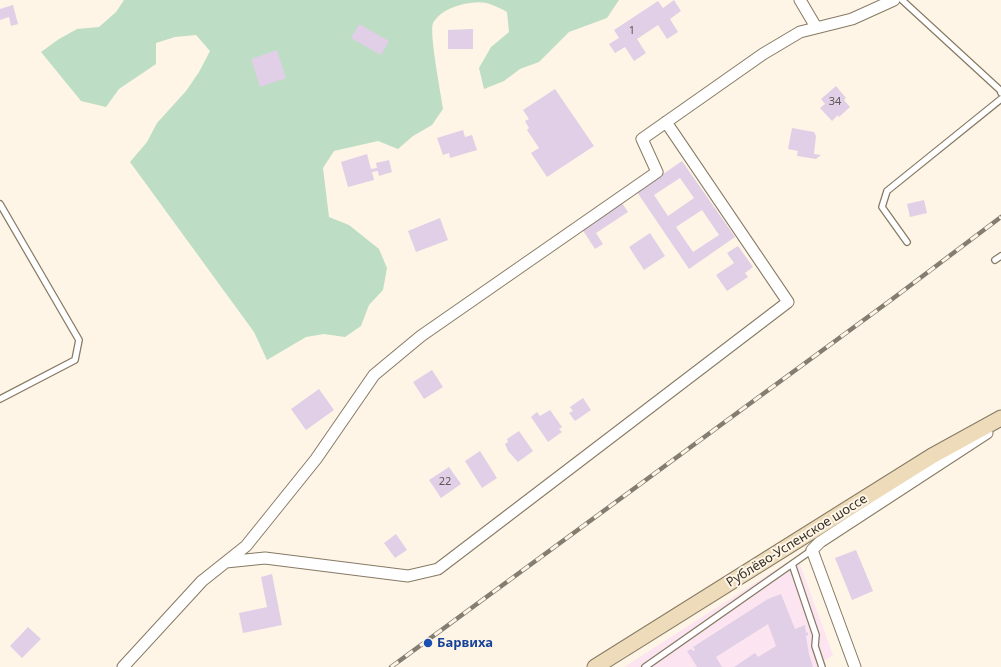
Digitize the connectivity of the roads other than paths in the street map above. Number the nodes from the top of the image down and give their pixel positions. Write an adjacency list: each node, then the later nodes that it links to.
1 (800, 0): 4 (street)
2 (894, 0): 4 (street)
3 (902, 0): 5 (lane)
4 (816, 27): 7 (street)
5 (1001, 93)
6 (1001, 99): 9 (lane)
7 (666, 122): 16 (street); 16 (street)
8 (0, 204): 12 (lane)
9 (907, 242)
10 (1001, 256): 11 (lane)
11 (995, 260)
12 (0, 399)
13 (1001, 418): 19 (main road, Рублёво-Успенское шоссе)
14 (1001, 424): 15 (street)
15 (812, 550): 17 (lane); 22 (street)
16 (226, 562): 18 (street)
17 (792, 564): 20 (lane); 21 (lane)
18 (123, 667)
19 (595, 667)
20 (645, 667)
21 (822, 667)
22 (855, 667)

